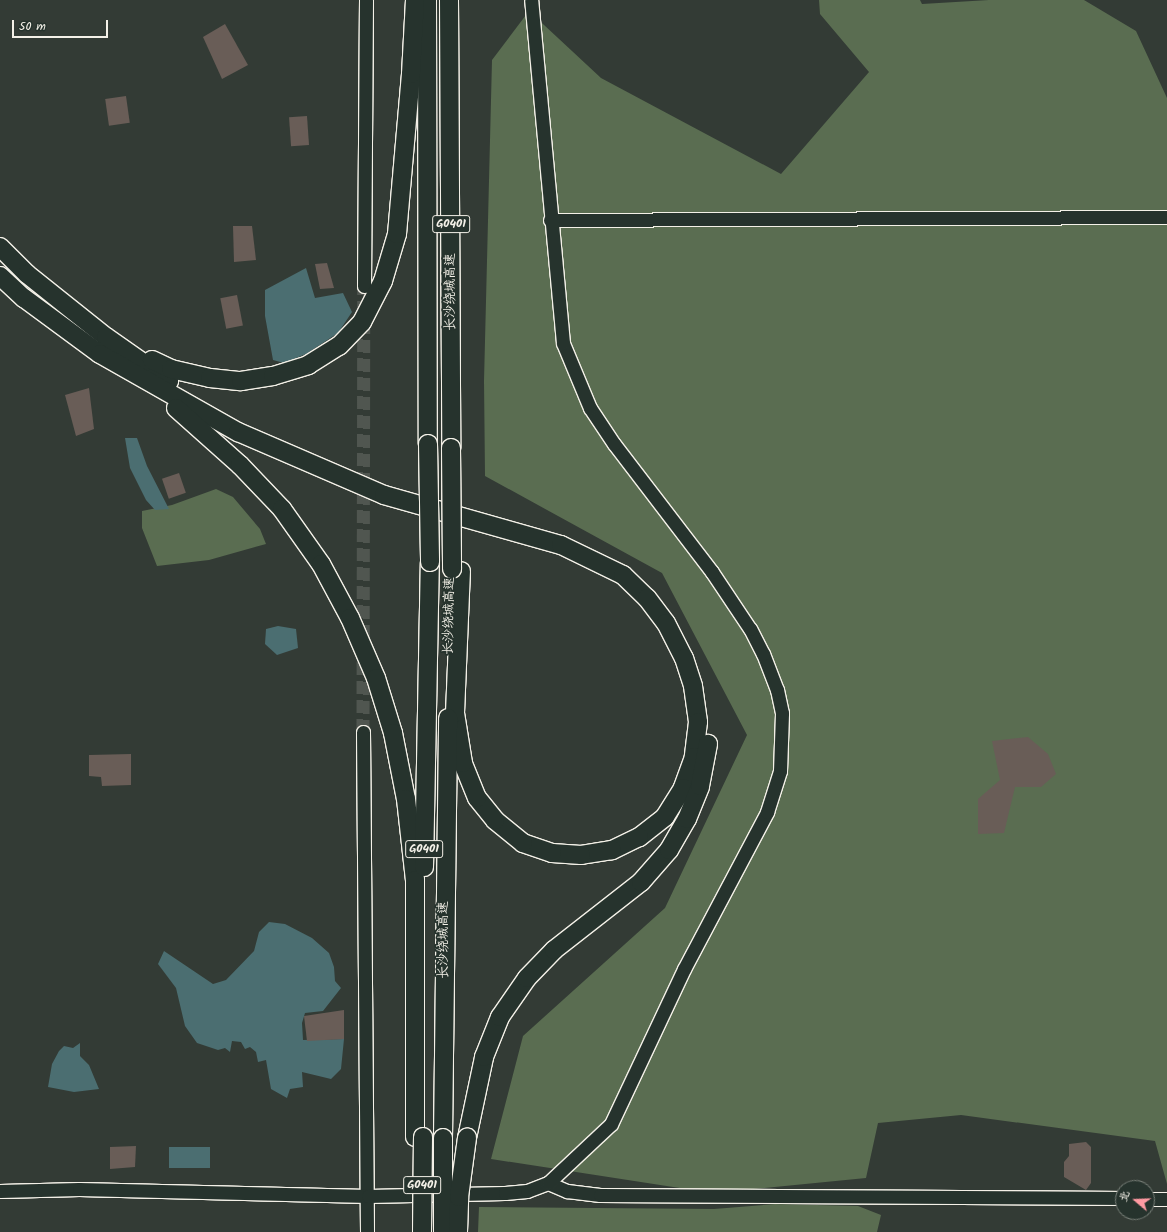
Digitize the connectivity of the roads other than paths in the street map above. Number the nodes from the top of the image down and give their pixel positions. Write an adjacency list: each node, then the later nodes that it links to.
1 (366, 0): 10 (street)
2 (415, 0): 11 (highway)
3 (427, 0): 15 (highway, 长沙绕城高速 / G0401, bridge)
4 (449, 0): 13 (highway, 长沙绕城高速 / G0401)
5 (531, 0): 7 (street)
6 (1167, 217): 7 (street)
7 (550, 220): 16 (street)
8 (0, 247): 11 (highway)
9 (0, 276): 12 (highway)
10 (364, 286)
11 (106, 338): 25 (highway, bridge)
12 (116, 364): 13 (highway); 15 (highway)
13 (456, 570): 24 (highway, 长沙绕城高速 / G0401, bridge)
14 (363, 732): 18 (street)
15 (419, 1137): 23 (highway)
16 (548, 1183): 18 (street); 19 (street)
17 (0, 1190): 18 (street)
18 (368, 1196): 22 (street)
19 (1115, 1198)
20 (1155, 1199): 21 (street)
21 (1167, 1199)
22 (367, 1232)
23 (421, 1232)
24 (443, 1232)
25 (458, 1232)

